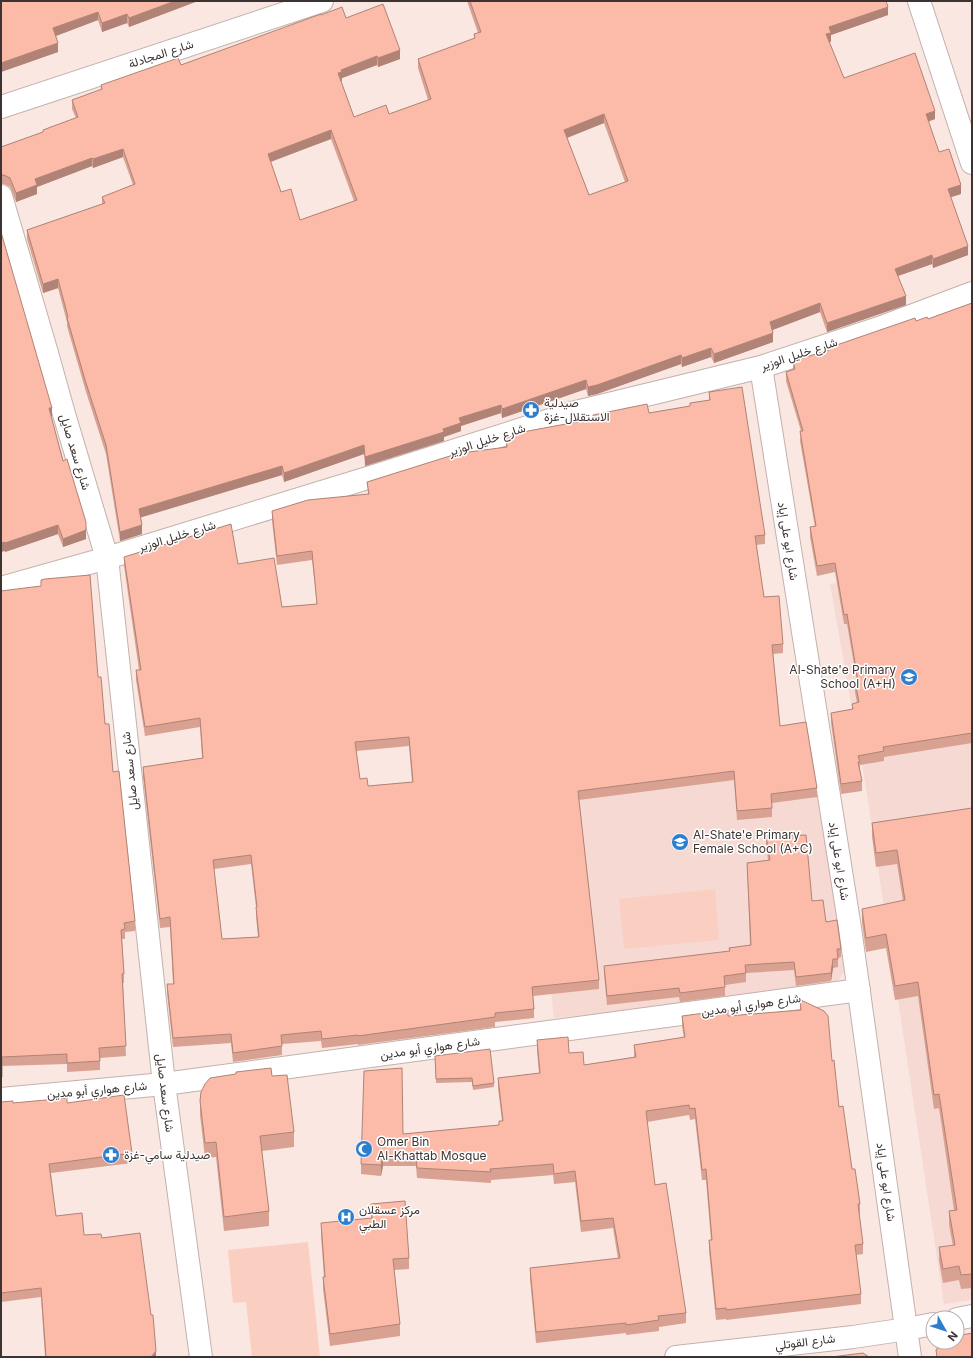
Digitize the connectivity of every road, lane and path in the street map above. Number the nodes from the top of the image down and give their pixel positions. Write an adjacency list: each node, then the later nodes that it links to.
1 (322, 1): 3 (street, شارع المجادلة)
2 (919, 1): 4 (street)
3 (1, 107)
4 (972, 163)
5 (1, 196): 8 (street, شارع سعد صايل)
6 (972, 293): 7 (street, شارع خليل الوزير)
7 (761, 367): 8 (street, شارع خليل الوزير); 10 (street, شارع ابو على إياد)
8 (107, 558): 9 (street, شارع خليل الوزير); 11 (street, شارع سعد صايل)
9 (1, 588)
10 (859, 990): 11 (street, شارع هواري أبو مدين); 14 (street, شارع ابو على إياد)
11 (164, 1084): 12 (street, شارع هواري أبو مدين); 15 (street, شارع سعد صايل)
12 (1, 1099)
13 (925, 1326): 14 (street, شارع القوتلي)
14 (907, 1329): 16 (street, شارع القوتلي); 17 (street, شارع ابو على إياد)
15 (201, 1357)
16 (676, 1357)
17 (910, 1357)

